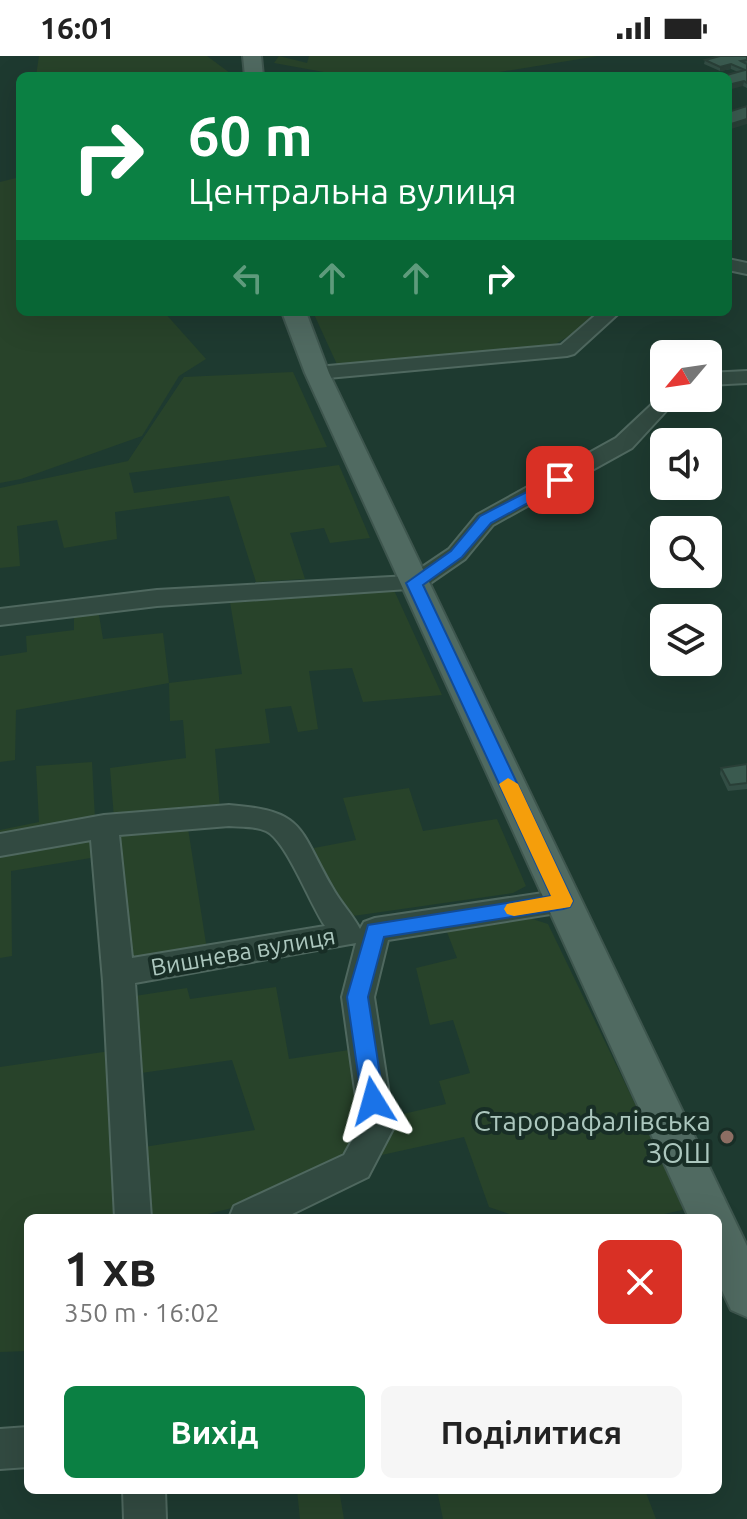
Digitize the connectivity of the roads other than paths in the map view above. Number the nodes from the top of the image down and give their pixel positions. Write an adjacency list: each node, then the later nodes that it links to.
1 (296, 316): 3 (main road)
2 (605, 316): 3 (street)
3 (317, 373): 7 (main road)
4 (747, 377): 5 (street)
5 (722, 378)
6 (654, 412): 7 (street)
7 (414, 583): 8 (street); 11 (main road)
8 (0, 617)
9 (104, 825): 10 (street, Вишнева вулиця); 12 (street, Вишнева вулиця); 13 (street, Вишнева вулиця)
10 (0, 845)
11 (563, 901): 12 (street); 16 (main road)
12 (362, 932): 13 (street, Вишнева вулиця); 15 (street)
13 (118, 973): 14 (street, Вишнева вулиця)
14 (133, 1214)
15 (255, 1214)
16 (709, 1214)
17 (722, 1242): 18 (main road)
18 (747, 1295)
19 (24, 1447): 20 (street)
20 (0, 1449)
21 (144, 1494): 22 (street)
22 (145, 1519)

